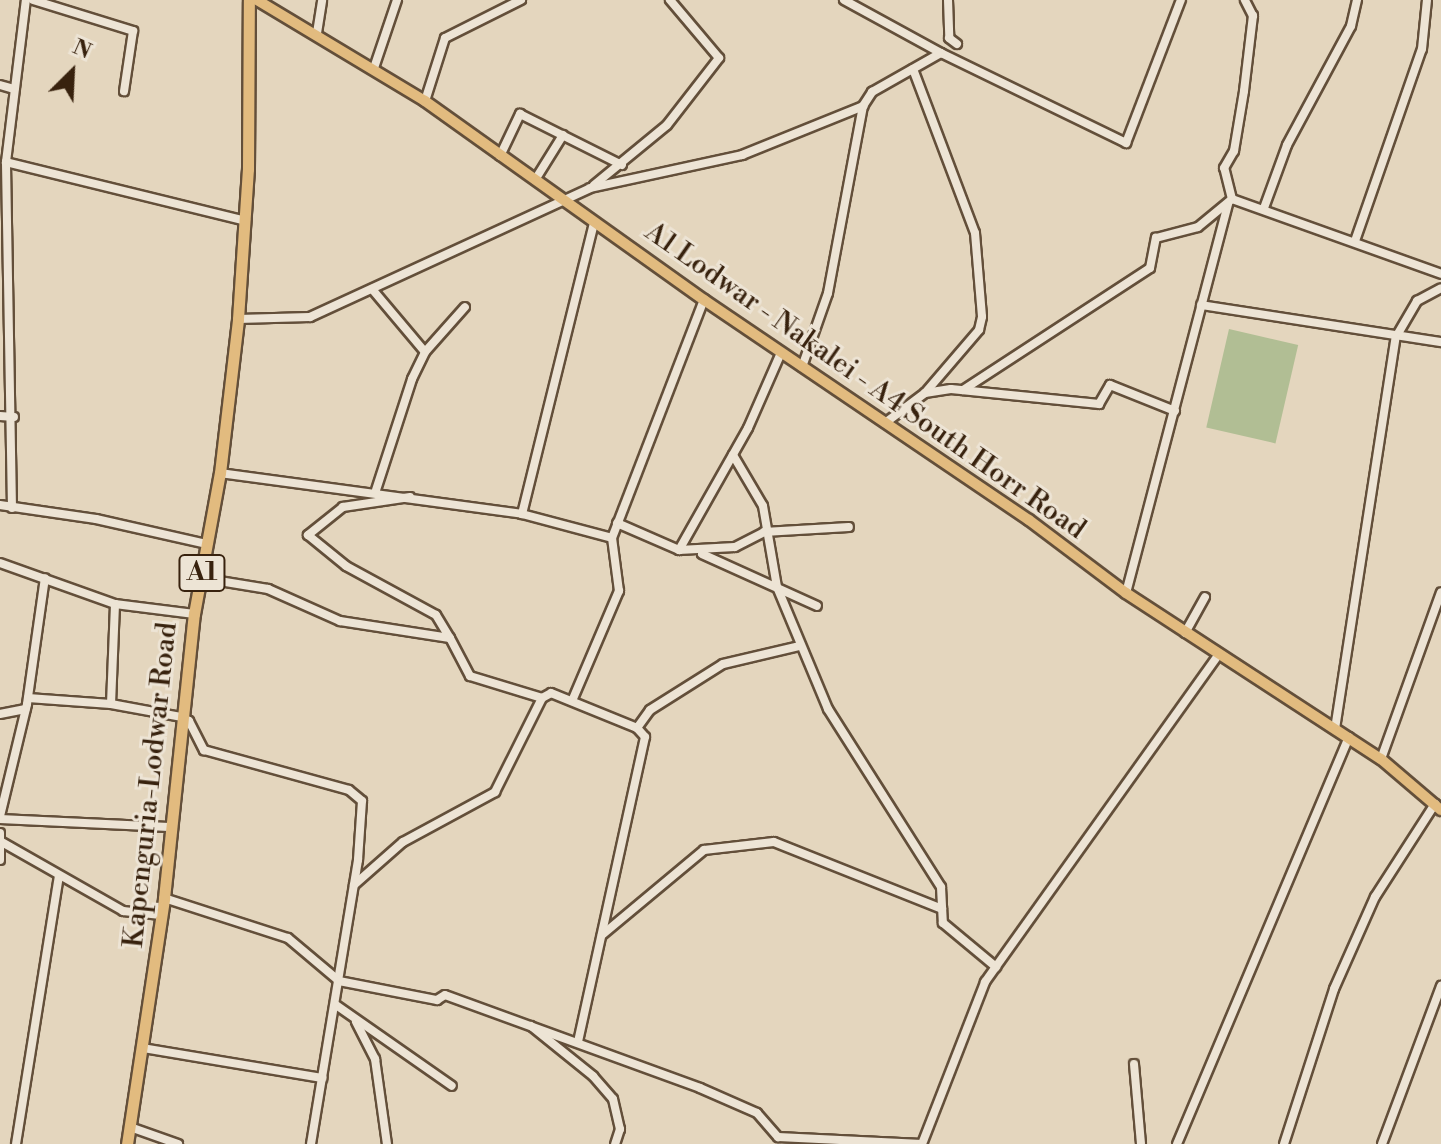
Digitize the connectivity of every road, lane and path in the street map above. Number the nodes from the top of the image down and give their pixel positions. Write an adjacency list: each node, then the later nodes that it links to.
1 (26, 0): 21 (street)
2 (33, 0): 22 (street)
3 (249, 0): 35 (highway, Kapenguria-Lodwar Road / A1)
4 (257, 0): 15 (main road, A1 Lodwar - Nakalei - A4 South Horr Road)
5 (322, 0): 15 (street)
6 (397, 0): 18 (street)
7 (521, 0): 23 (street)
8 (670, 0): 29 (street)
9 (844, 0): 17 (street)
10 (948, 0): 16 (street)
11 (1181, 0): 17 (street)
12 (1245, 0): 33 (street)
13 (1357, 0): 34 (street)
14 (1427, 0): 37 (street)
15 (317, 33): 18 (main road, A1 Lodwar - Nakalei - A4 South Horr Road)
16 (957, 44)
17 (941, 53): 19 (street)
18 (374, 68): 23 (main road, A1 Lodwar - Nakalei - A4 South Horr Road)
19 (913, 69): 24 (street); 51 (street)
20 (0, 85): 21 (street)
21 (14, 89): 25 (street)
22 (124, 91)
23 (425, 101): 27 (main road, A1 Lodwar - Nakalei - A4 South Horr Road)
24 (863, 106): 31 (street); 49 (street)
25 (4, 134): 28 (street)
26 (563, 135): 27 (street); 29 (street); 30 (street)
27 (500, 156): 30 (main road, A1 Lodwar - Nakalei - A4 South Horr Road)
28 (6, 162): 35 (street); 54 (street)
29 (622, 165): 31 (street)
30 (535, 180): 32 (main road, A1 Lodwar - Nakalei - A4 South Horr Road)
31 (590, 188): 32 (street)
32 (564, 200): 36 (main road, A1 Lodwar - Nakalei - A4 South Horr Road); 40 (street)
33 (1230, 201): 34 (street); 42 (street); 50 (street)
34 (1264, 208): 37 (street)
35 (246, 221): 44 (highway, Kapenguria-Lodwar Road / A1)
36 (594, 223): 41 (main road, A1 Lodwar - Nakalei - A4 South Horr Road); 62 (street)
37 (1355, 241): 38 (street)
38 (1441, 274)
39 (1441, 288): 45 (street)
40 (372, 289): 44 (street); 47 (street)
41 (704, 300): 48 (main road, A1 Lodwar - Nakalei - A4 South Horr Road); 63 (street)
42 (1201, 305): 45 (street); 52 (street)
43 (465, 307): 47 (street)
44 (238, 319): 57 (highway, Kapenguria-Lodwar Road / A1)
45 (1396, 337): 46 (street); 92 (street)
46 (1441, 342)
47 (425, 352): 58 (street)
48 (781, 353): 49 (main road, A1 Lodwar - Nakalei - A4 South Horr Road); 56 (street)
49 (802, 367): 55 (main road, A1 Lodwar - Nakalei - A4 South Horr Road)
50 (963, 390): 51 (street); 52 (street)
51 (925, 393): 55 (street)
52 (1175, 411): 75 (street)
53 (0, 416): 54 (street)
54 (14, 417): 61 (street)
55 (885, 423): 75 (main road, A1 Lodwar - Nakalei - A4 South Horr Road)
56 (733, 455): 65 (street); 68 (street)
57 (220, 473): 58 (street); 67 (highway, Kapenguria-Lodwar Road / A1)
58 (376, 490): 59 (street)
59 (413, 496): 62 (street); 81 (street)
60 (0, 505): 61 (street)
61 (12, 508): 67 (street)
62 (522, 514): 66 (street)
63 (617, 523): 66 (street); 68 (street)
64 (849, 527): 65 (street)
65 (764, 532): 69 (street); 73 (street)
66 (612, 538): 86 (street)
67 (207, 544): 72 (highway, Kapenguria-Lodwar Road / A1)
68 (679, 550): 69 (street)
69 (697, 552): 73 (street)
70 (0, 563): 71 (street)
71 (45, 578): 77 (street); 84 (street)
72 (201, 578): 79 (highway, Kapenguria-Lodwar Road / A1); 81 (street)
73 (777, 587): 78 (street); 82 (street)
74 (1441, 592): 94 (street)
75 (1126, 593): 80 (main road, A1 Lodwar - Nakalei - A4 South Horr Road)
76 (1205, 597): 80 (street)
77 (115, 604): 79 (street); 87 (street)
78 (817, 606)
79 (194, 614): 90 (highway, Kapenguria-Lodwar Road / A1)
80 (1185, 633): 83 (main road, A1 Lodwar - Nakalei - A4 South Horr Road)
81 (450, 638): 85 (street)
82 (799, 646): 91 (street); 103 (street)
83 (1218, 655): 92 (main road, A1 Lodwar - Nakalei - A4 South Horr Road); 106 (street)
84 (28, 698): 87 (street); 88 (street)
85 (542, 698): 86 (street); 101 (street)
86 (572, 701): 91 (street)
87 (111, 704): 90 (street)
88 (26, 709): 89 (street); 96 (street)
89 (0, 714)
90 (181, 717): 97 (highway, Kapenguria-Lodwar Road / A1); 101 (street)
91 (637, 728): 105 (street)
92 (1335, 729): 93 (main road, A1 Lodwar - Nakalei - A4 South Horr Road)
93 (1349, 737): 94 (main road, A1 Lodwar - Nakalei - A4 South Horr Road); 127 (street)
94 (1381, 759): 95 (main road, A1 Lodwar - Nakalei - A4 South Horr Road)
95 (1438, 807): 128 (street)
96 (0, 817): 97 (street)
97 (169, 827): 102 (highway, Kapenguria-Lodwar Road / A1)
98 (1, 839): 99 (street); 100 (street)
99 (0, 860)
100 (59, 877): 104 (street); 119 (street)
101 (353, 885): 107 (street)
102 (164, 898): 104 (highway, Kapenguria-Lodwar Road / A1); 107 (street)
103 (942, 909): 105 (street); 106 (street)
104 (161, 915): 113 (highway, Kapenguria-Lodwar Road / A1)
105 (602, 935): 112 (street)
106 (996, 967): 125 (street)
107 (339, 981): 109 (street); 110 (street)
108 (1441, 986): 129 (street)
109 (336, 1005): 111 (street); 115 (street)
110 (524, 1020): 112 (street); 124 (street)
111 (356, 1022): 116 (street); 123 (street)
112 (578, 1041): 118 (street)
113 (143, 1048): 115 (street); 117 (highway, Kapenguria-Lodwar Road / A1)
114 (1134, 1064): 126 (street)
115 (323, 1078): 122 (street)
116 (452, 1086)
117 (130, 1127): 120 (highway, Kapenguria-Lodwar Road / A1); 121 (street)
118 (779, 1140): 125 (street)
119 (16, 1144)
120 (127, 1144)
121 (178, 1144)
122 (311, 1144)
123 (387, 1144)
124 (615, 1144)
125 (922, 1144)
126 (1141, 1144)
127 (1177, 1144)
128 (1284, 1144)
129 (1382, 1144)

